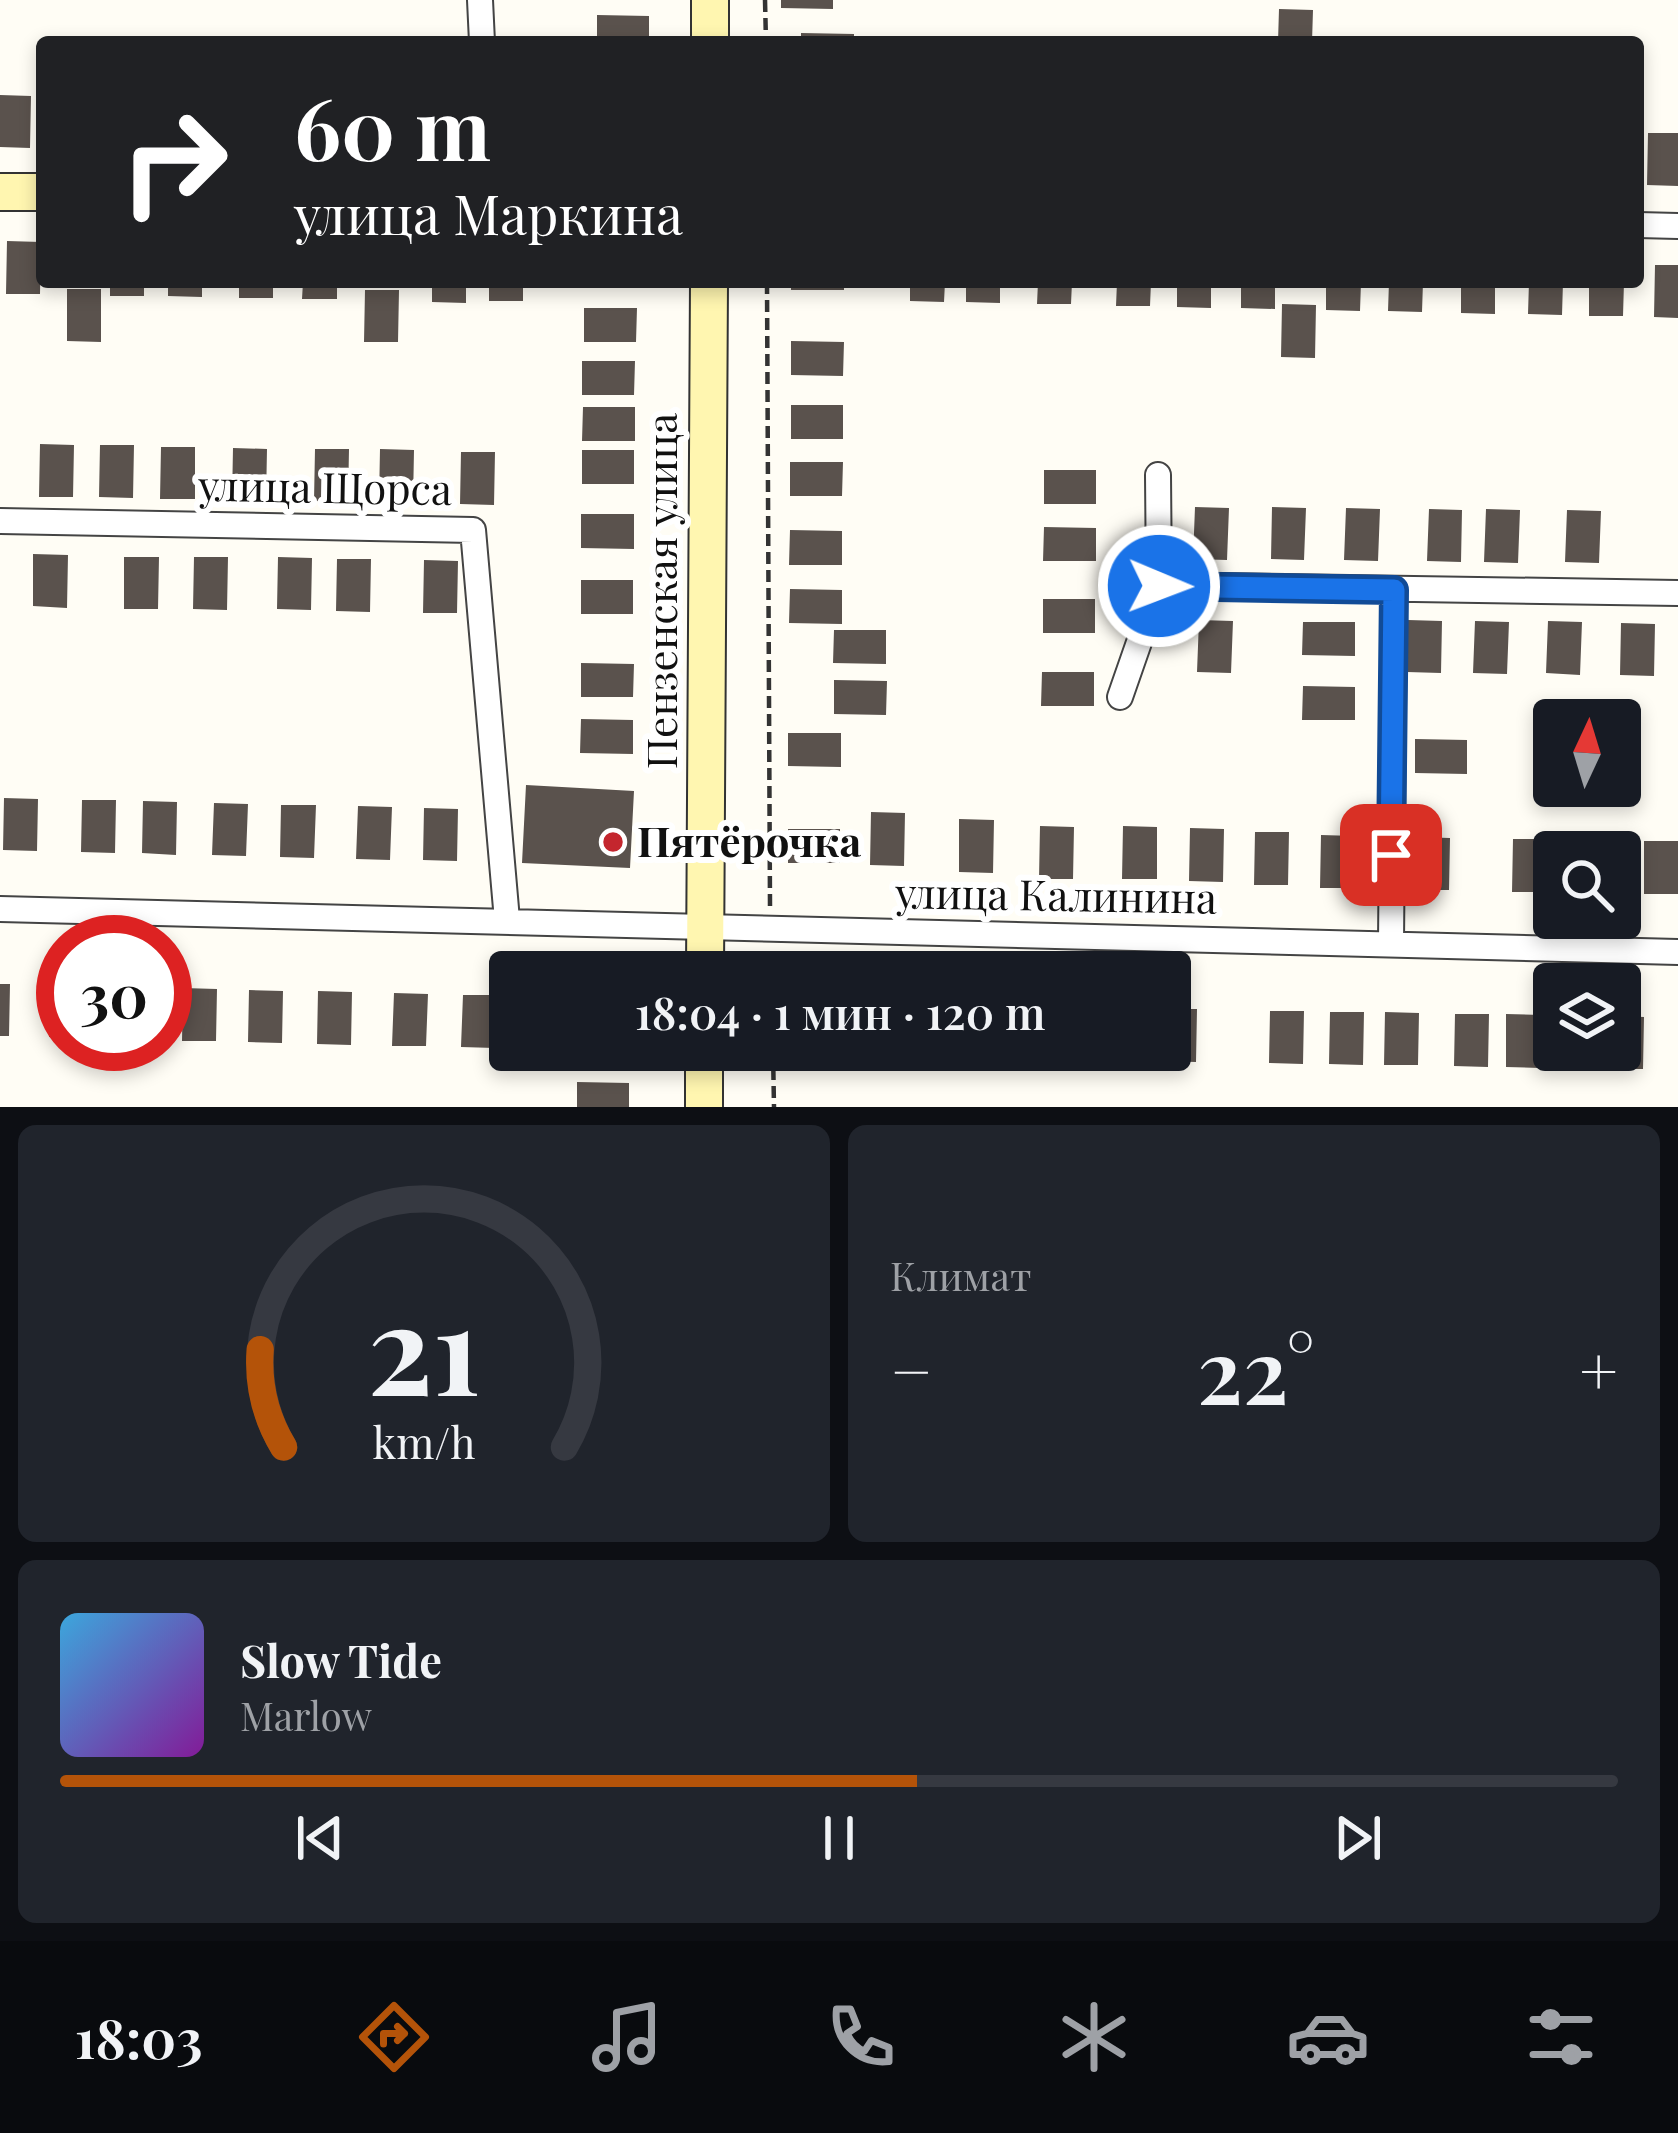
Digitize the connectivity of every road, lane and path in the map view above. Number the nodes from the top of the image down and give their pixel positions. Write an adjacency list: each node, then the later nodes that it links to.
1 (480, 0): 4 (street)
2 (710, 0): 5 (street)
3 (766, 0): 6 (path)
4 (482, 36)
5 (710, 36)
6 (766, 36)
7 (0, 192): 8 (street)
8 (36, 192)
9 (1644, 225): 10 (street)
10 (1678, 226)
11 (709, 288): 21 (street, Пензенская улица)
12 (767, 288): 22 (path)
13 (1158, 475): 15 (street)
14 (0, 521): 20 (street, улица Щорса)
15 (1159, 586): 16 (street); 18 (street)
16 (1394, 590): 17 (street); 23 (street)
17 (1678, 593)
18 (1120, 697)
19 (0, 909): 20 (street, улица Калинина)
20 (507, 920): 21 (street, улица Калинина)
21 (705, 927): 22 (street, улица Калинина); 24 (street, Пензенская улица)
22 (770, 928): 23 (street, улица Калинина); 25 (path)
23 (1390, 944): 26 (street, улица Калинина)
24 (705, 951)
25 (771, 951)
26 (1678, 952)
27 (704, 1071): 29 (street)
28 (773, 1071): 30 (path)
29 (704, 1107)
30 (774, 1107)

